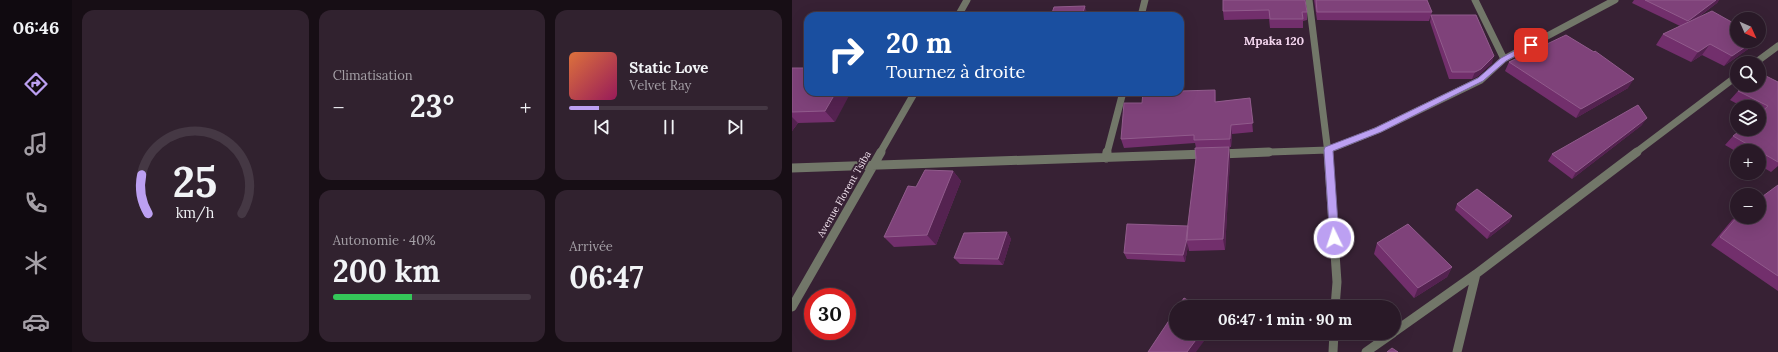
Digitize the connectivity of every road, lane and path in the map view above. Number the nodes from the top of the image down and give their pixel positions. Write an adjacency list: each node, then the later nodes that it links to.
1 (966, 0): 6 (street)
2 (1145, 0): 7 (street)
3 (1309, 0): 14 (street)
4 (1475, 0): 10 (street)
5 (1615, 0): 10 (street)
6 (960, 12)
7 (1142, 12)
8 (1778, 46): 9 (street)
9 (1764, 56)
10 (1504, 59): 14 (street)
11 (1730, 81): 18 (street)
12 (913, 96): 16 (street, Avenue Florent Tsiba)
13 (1121, 96): 15 (street)
14 (1328, 150): 15 (street); 19 (street)
15 (1106, 158): 16 (street)
16 (872, 166): 17 (street); 20 (street, Avenue Florent Tsiba)
17 (792, 168)
18 (1476, 274): 21 (street); 26 (street)
19 (1336, 300)
20 (792, 307)
21 (1401, 326)
22 (1334, 340): 24 (street)
23 (1382, 340): 25 (street)
24 (1333, 352)
25 (1366, 352)
26 (1457, 352)

